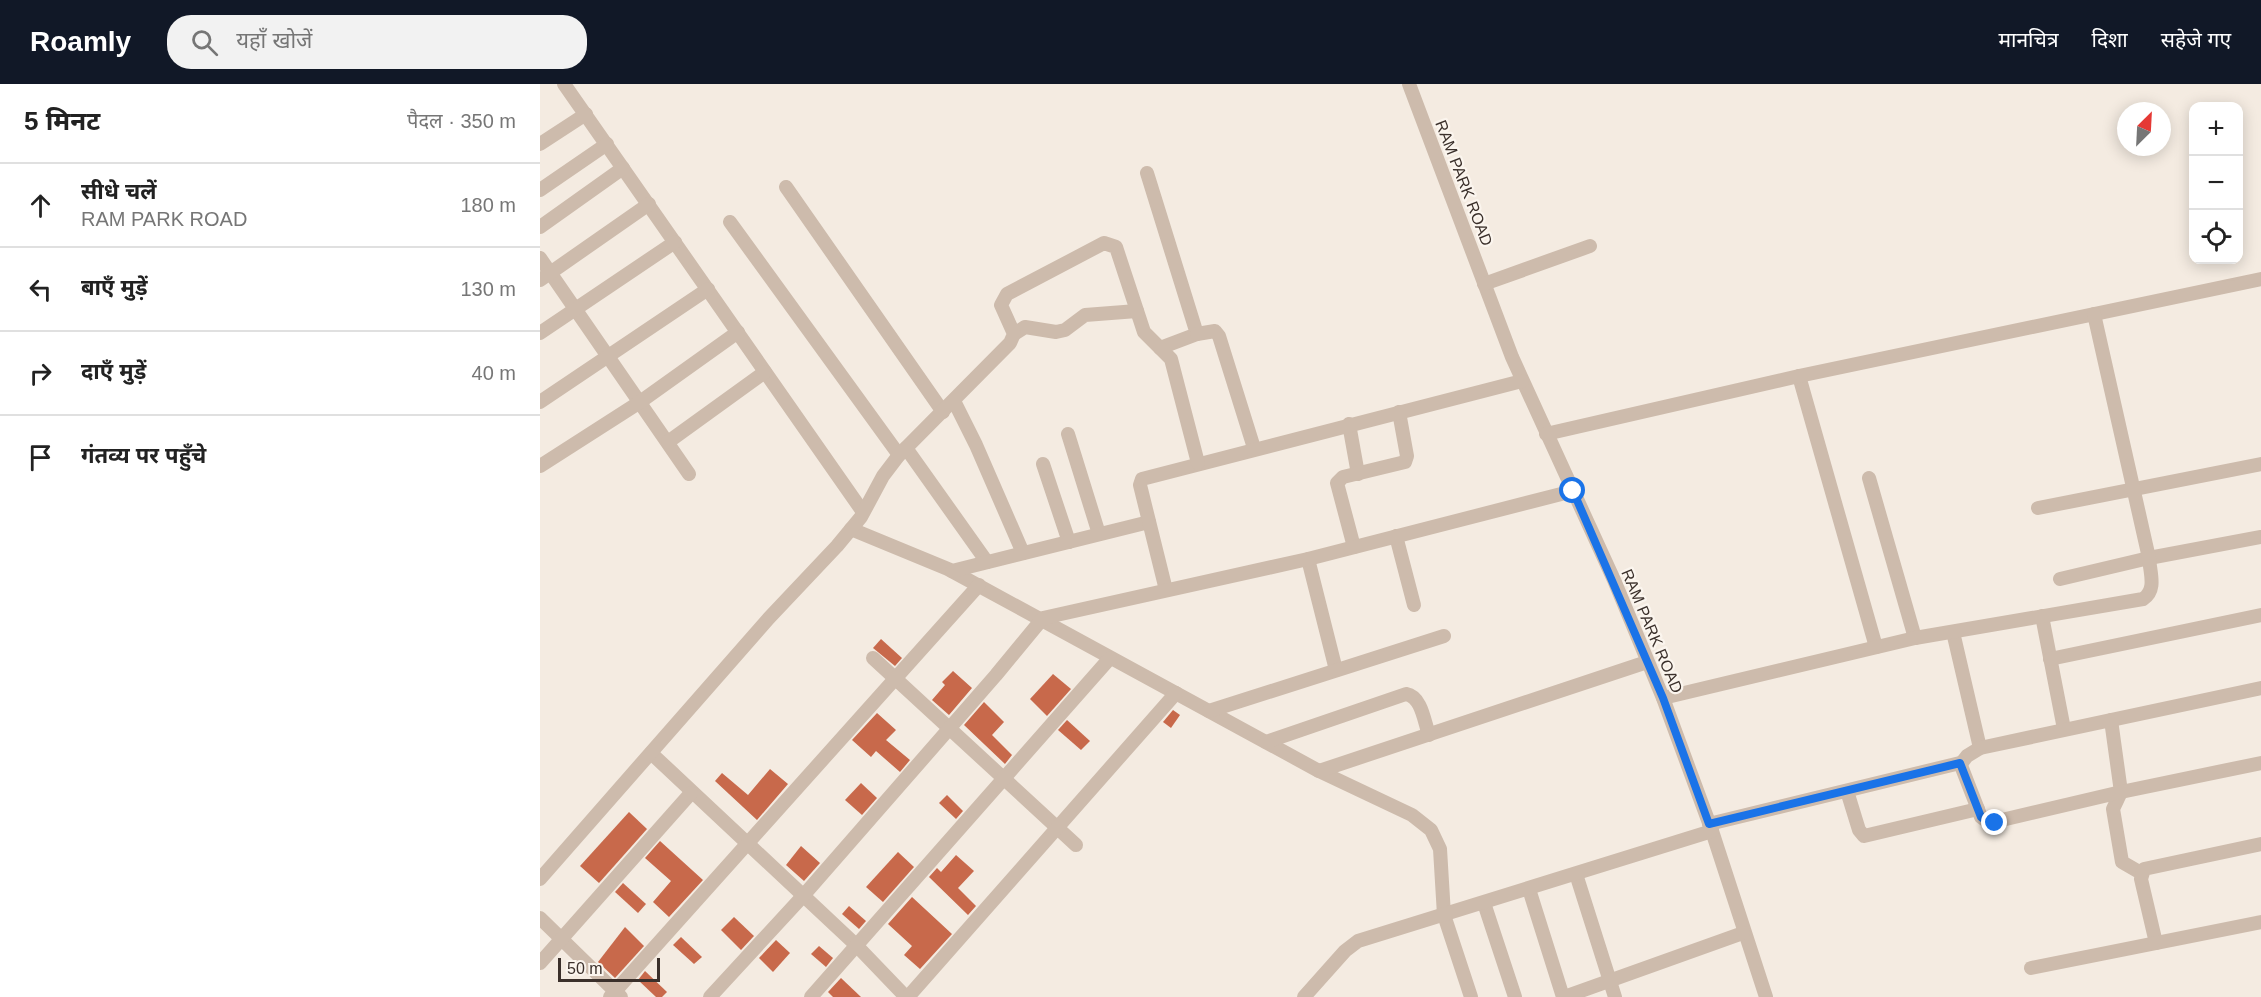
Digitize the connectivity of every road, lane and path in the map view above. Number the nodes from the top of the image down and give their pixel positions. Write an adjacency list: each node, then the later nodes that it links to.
1 (564, 84): 3 (street)
2 (1409, 84): 18 (street, RAM PARK ROAD)
3 (586, 114): 4 (street); 5 (street)
4 (540, 144)
5 (607, 144): 6 (street); 9 (street)
6 (624, 168): 10 (street); 12 (street)
7 (1148, 172): 26 (street)
8 (786, 187): 35 (street)
9 (540, 190)
10 (648, 204): 13 (street); 16 (street)
11 (730, 222): 42 (street)
12 (540, 227)
13 (675, 242): 19 (street); 20 (street)
14 (1590, 246): 18 (street)
15 (540, 258): 16 (street)
16 (545, 276): 20 (street)
17 (2261, 279): 22 (street)
18 (1484, 284): 31 (street, RAM PARK ROAD)
19 (708, 289): 23 (street); 28 (street)
20 (575, 309): 24 (street); 28 (street)
21 (1137, 311): 25 (street); 25 (street); 27 (street)
22 (2094, 315): 30 (street); 50 (street)
23 (738, 332): 29 (street); 34 (street)
24 (540, 333)
25 (1014, 334): 32 (street)
26 (1197, 334): 27 (street); 41 (street)
27 (1160, 348): 43 (street)
28 (608, 357): 33 (street); 34 (street)
29 (765, 372): 40 (street); 53 (street)
30 (1799, 376): 39 (street); 76 (street)
31 (1522, 381): 36 (street); 39 (street, RAM PARK ROAD)
32 (954, 401): 35 (street); 61 (street)
33 (540, 402)
34 (640, 402): 40 (street); 46 (street)
35 (943, 412): 42 (street)
36 (1399, 412): 37 (street); 48 (street)
37 (1349, 424): 41 (street); 48 (street)
38 (1068, 434): 56 (street)
39 (1546, 434): 51 (street, RAM PARK ROAD)
40 (668, 442): 47 (street)
41 (1254, 448): 43 (street)
42 (903, 452): 53 (street); 64 (street)
43 (1198, 463): 54 (street)
44 (1043, 464): 59 (street)
45 (2261, 464): 50 (street)
46 (540, 466)
47 (689, 474)
48 (1358, 474): 60 (street)
49 (1869, 478): 75 (street)
50 (2134, 488): 52 (street); 62 (street)
51 (1573, 491): 57 (street); 80 (street, RAM PARK ROAD)
52 (2038, 508)
53 (863, 512): 55 (street)
54 (1149, 522): 56 (street); 68 (street)
55 (851, 529): 65 (street); 93 (street)
56 (1099, 534): 59 (street)
57 (1396, 536): 60 (street); 69 (street)
58 (2261, 537): 62 (street)
59 (1069, 542): 61 (street)
60 (1354, 547): 63 (street)
61 (1023, 553): 64 (street)
62 (2149, 558): 66 (street); 71 (street)
63 (1308, 559): 68 (street); 81 (street)
64 (987, 562): 65 (street)
65 (952, 571): 67 (street)
66 (2060, 579)
67 (979, 585): 72 (street); 82 (street)
68 (1166, 590): 72 (street)
69 (1414, 605)
70 (2261, 615): 79 (street)
71 (2042, 616): 73 (street); 79 (street)
72 (1042, 618): 78 (street); 88 (street)
73 (1953, 632): 75 (street); 92 (street)
74 (1444, 636): 81 (street)
75 (1915, 638): 76 (street)
76 (1876, 647): 85 (street)
77 (873, 658): 82 (street)
78 (1110, 658): 84 (street); 97 (street)
79 (2050, 659): 89 (street)
80 (1647, 662): 85 (street, RAM PARK ROAD); 90 (street)
81 (1336, 670): 86 (street)
82 (895, 678): 88 (street); 104 (street)
83 (2261, 688): 87 (street)
84 (1176, 693): 86 (street); 102 (street)
85 (1663, 698): 103 (street, RAM PARK ROAD)
86 (1209, 711): 91 (street)
87 (2111, 720): 89 (street); 99 (street)
88 (950, 729): 97 (street); 111 (street)
89 (2064, 729): 92 (street)
90 (1429, 735): 91 (street); 96 (street)
91 (1266, 742): 96 (street)
92 (1980, 748): 95 (street)
93 (651, 753): 100 (street); 109 (street)
94 (2261, 764): 99 (street)
95 (1960, 765): 98 (street); 101 (street)
96 (1319, 771): 113 (street)
97 (1004, 778): 102 (street); 119 (street)
98 (1847, 790): 101 (street); 103 (street)
99 (2121, 792): 101 (street); 107 (street)
100 (691, 794): 104 (street); 117 (street)
101 (1978, 809)
102 (1057, 828): 106 (street); 126 (street)
103 (1711, 828): 108 (street); 116 (street, RAM PARK ROAD)
104 (748, 844): 111 (street); 123 (street)
105 (2261, 844): 107 (street)
106 (1076, 845)
107 (2141, 873): 118 (street)
108 (1576, 874): 110 (street); 122 (street)
109 (540, 879)
110 (1529, 889): 112 (street); 130 (street)
111 (803, 896): 119 (street); 124 (street)
112 (1484, 903): 113 (street); 129 (street)
113 (1444, 915): 127 (street); 128 (street)
114 (540, 918): 117 (street)
115 (2261, 922): 118 (street)
116 (1743, 933): 122 (street); 132 (street, RAM PARK ROAD)
117 (562, 940): 120 (street); 123 (street)
118 (2156, 943): 121 (street)
119 (856, 945): 125 (street); 126 (street)
120 (540, 963)
121 (2031, 968)
122 (1610, 981): 130 (street); 131 (street)
123 (616, 995)
124 (710, 997)
125 (811, 997)
126 (907, 997)
127 (1304, 997)
128 (1471, 997)
129 (1515, 997)
130 (1563, 997)
131 (1615, 997)
132 (1766, 997)

